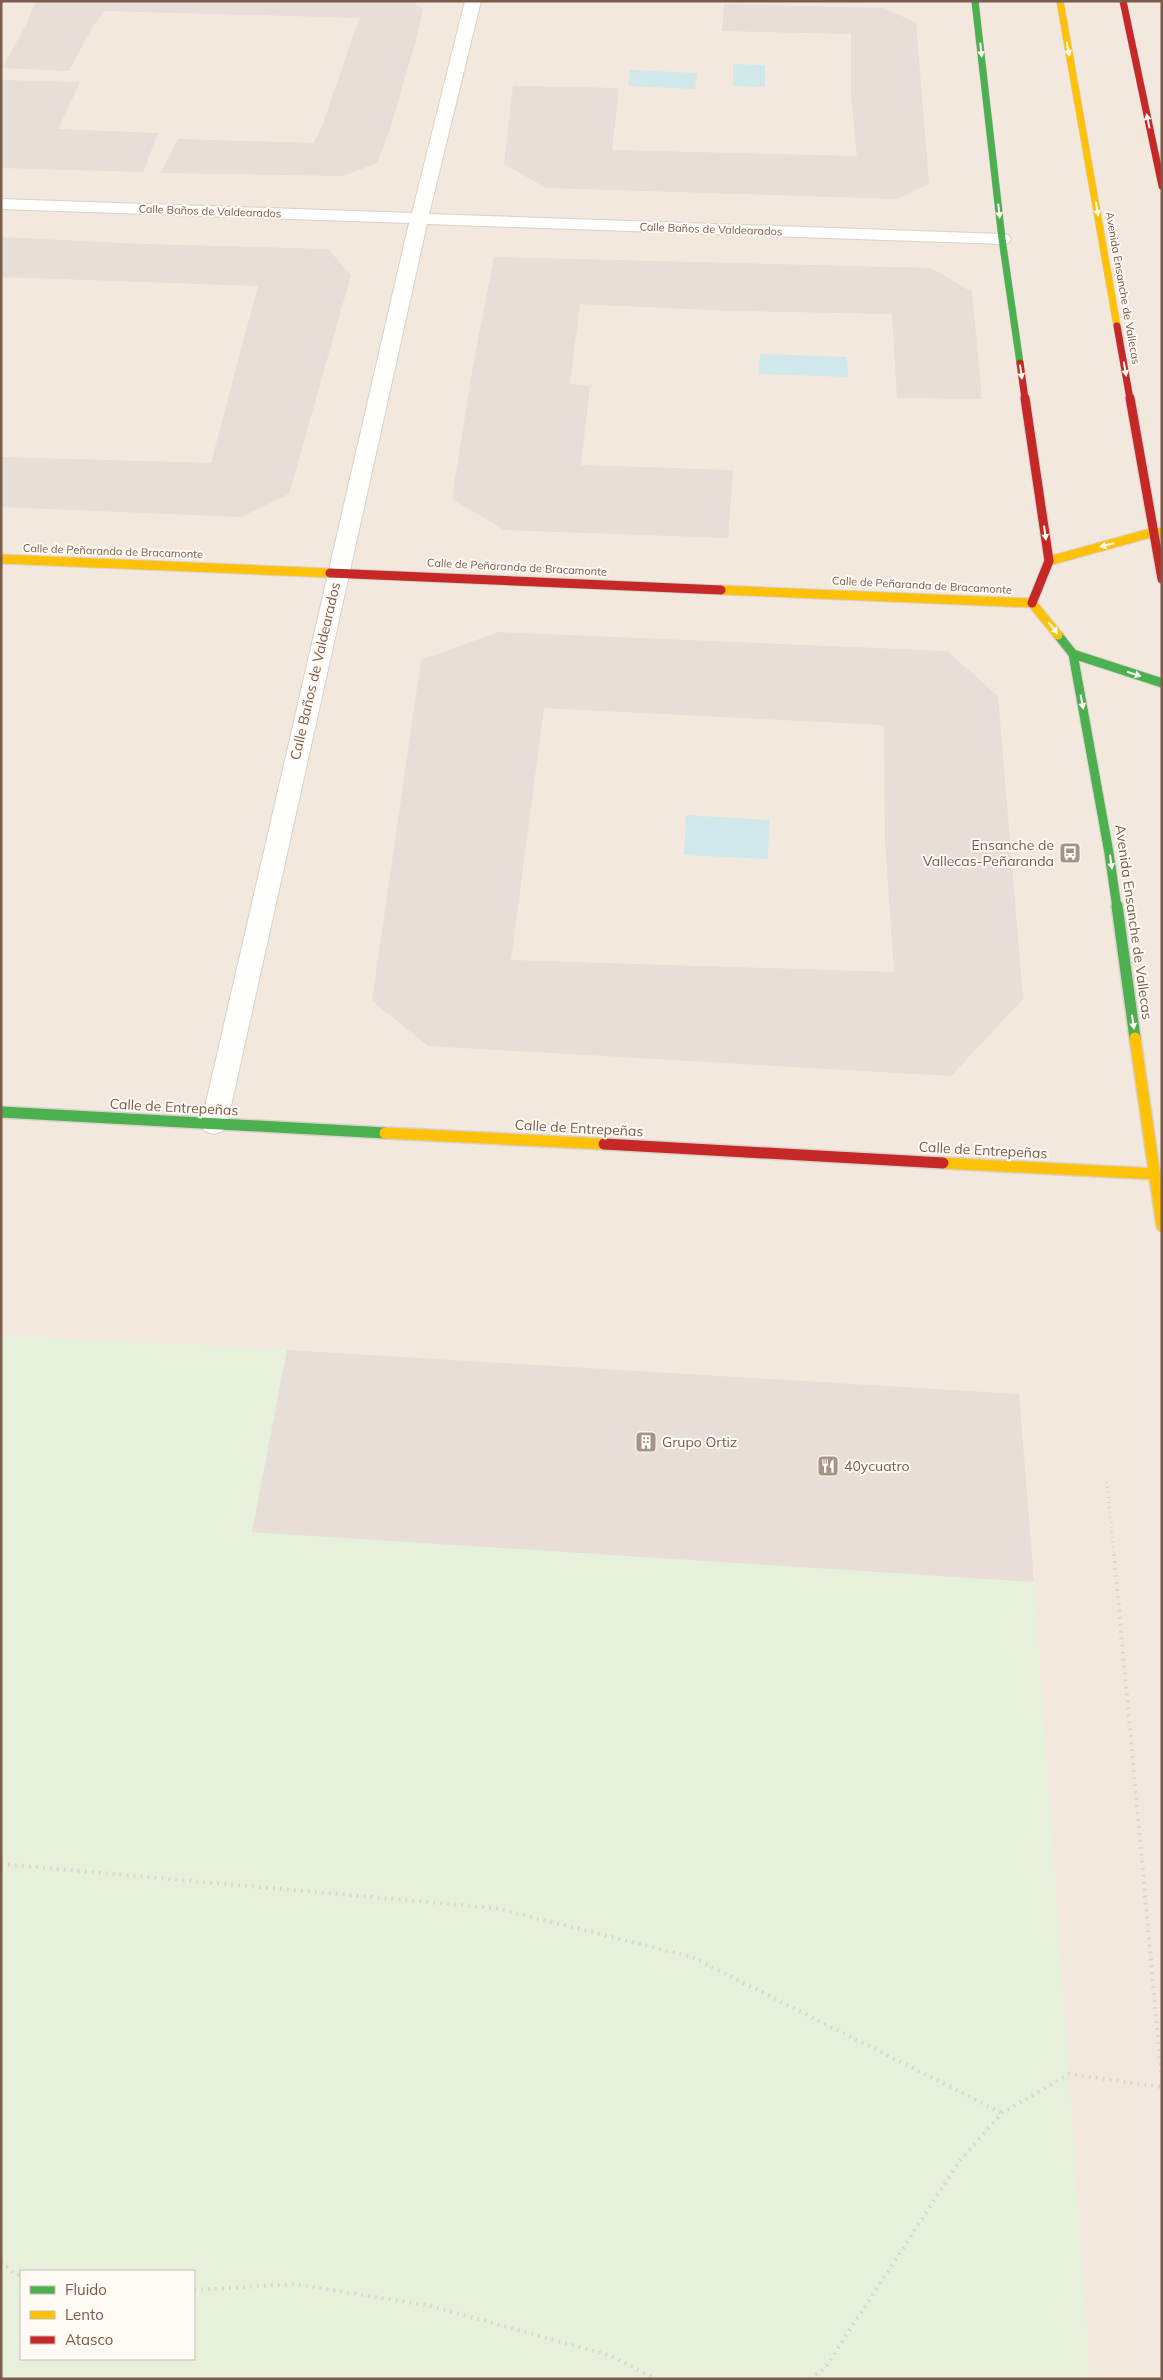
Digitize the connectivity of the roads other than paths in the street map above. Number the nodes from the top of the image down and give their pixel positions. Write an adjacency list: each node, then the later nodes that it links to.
1 (472, 1): 7 (street, Calle Baños de Valdearados)
2 (975, 1): 8 (main road, one-way to 8)
3 (1060, 1): 9 (main road, Avenida Ensanche de Vallecas, one-way to 9)
4 (1123, 1): 5 (main road, one-way to 4)
5 (1162, 186)
6 (1, 204): 7 (street, Calle Baños de Valdearados)
7 (420, 218): 8 (street, Calle Baños de Valdearados); 12 (street, Calle Baños de Valdearados)
8 (1002, 239): 11 (main road, one-way to 11)
9 (1158, 533): 11 (main road, one-way to 11); 13 (main road, Avenida Ensanche de Vallecas)
10 (1, 560): 12 (main road, Calle de Peñaranda de Bracamonte)
11 (1049, 561): 14 (main road)
12 (338, 572): 14 (main road, Calle de Peñaranda de Bracamonte); 18 (street, Calle Baños de Valdearados)
13 (1162, 579)
14 (1032, 603): 15 (main road, one-way to 15)
15 (1073, 654): 16 (main road, one-way to 16); 19 (main road, Avenida Ensanche de Vallecas, one-way to 19)
16 (1162, 683)
17 (1, 1112): 18 (main road, Calle de Entrepeñas)
18 (214, 1124): 19 (main road, Calle de Entrepeñas)
19 (1155, 1174): 20 (main road, Avenida Ensanche de Vallecas)
20 (1162, 1226)

